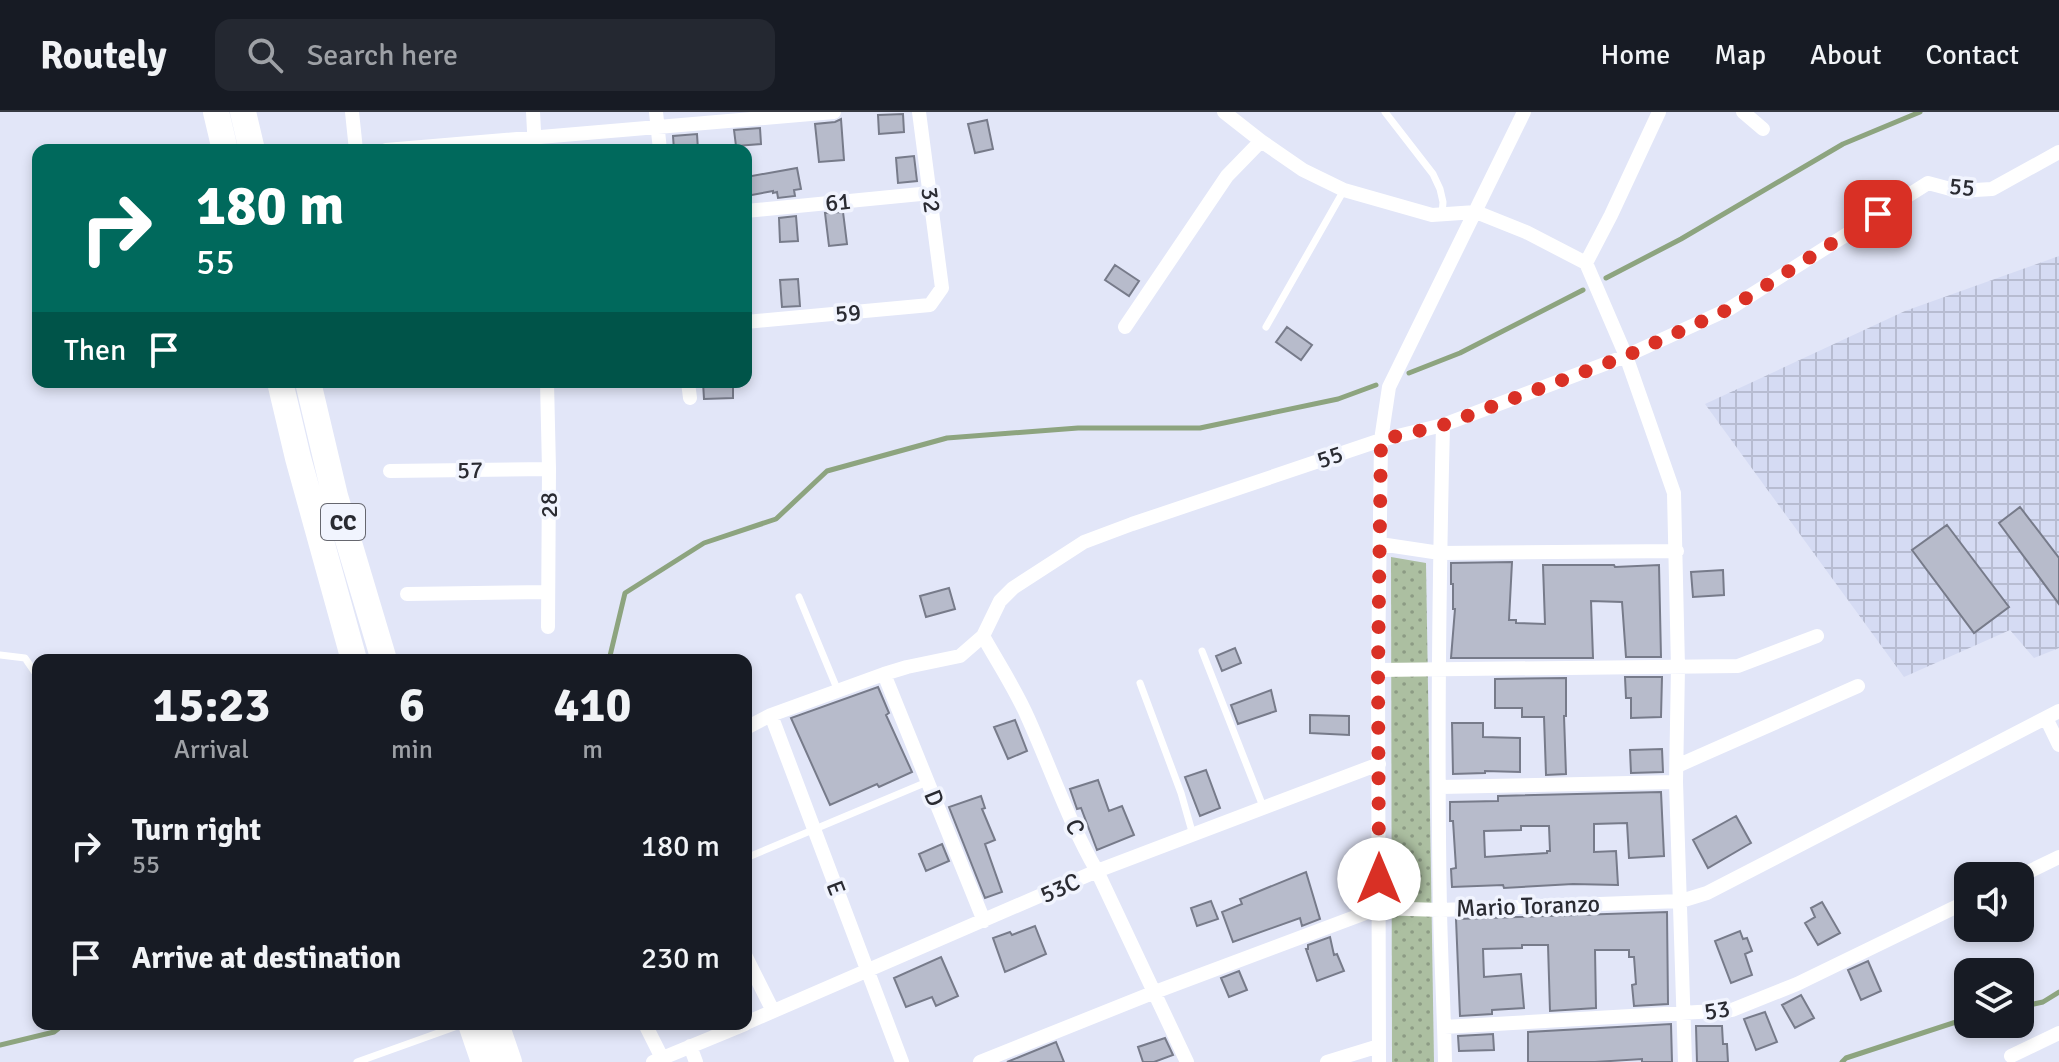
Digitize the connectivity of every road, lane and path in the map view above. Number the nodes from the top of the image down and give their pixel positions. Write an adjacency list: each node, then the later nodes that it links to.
1 (216, 112): 15 (highway)
2 (243, 112): 16 (highway)
3 (352, 112): 17 (street)
4 (533, 112): 18 (street)
5 (834, 112): 12 (street)
6 (919, 112): 22 (street, 32)
7 (1224, 112): 14 (street)
8 (1385, 112): 25 (lane)
9 (1524, 112): 24 (street)
10 (1659, 112): 26 (street)
11 (1743, 112): 13 (street)
12 (656, 119): 18 (street); 19 (street)
13 (1763, 129)
14 (1261, 141): 21 (street); 29 (street)
15 (224, 144)
16 (251, 144)
17 (355, 144)
18 (534, 144)
19 (659, 144)
20 (2059, 152): 31 (street, 55)
21 (1344, 190): 25 (street); 30 (lane)
22 (931, 193): 23 (street, 61); 27 (street, 32)
23 (752, 210)
24 (1476, 212): 25 (street); 26 (street); 38 (street)
25 (1442, 215)
26 (1586, 263): 31 (street)
27 (942, 288): 28 (street, 59)
28 (752, 321)
29 (1125, 327)
30 (1266, 327)
31 (1626, 356): 37 (street, 55); 42 (street)
32 (281, 388): 51 (highway, CC)
33 (309, 388): 52 (highway, CC)
34 (547, 388): 39 (street, 28)
35 (689, 388): 36 (street)
36 (690, 398)
37 (1443, 425): 38 (street, 55); 43 (street)
38 (1381, 440): 41 (street); 48 (street, 55)
39 (549, 469): 40 (street, 57); 44 (street, 28)
40 (390, 471)
41 (1380, 544): 43 (street); 56 (street)
42 (1677, 551): 43 (street); 54 (street)
43 (1440, 553): 57 (street)
44 (548, 592): 45 (street); 47 (street, 28)
45 (407, 594)
46 (799, 597): 61 (lane)
47 (548, 627)
48 (983, 636): 58 (street, 55); 77 (street, C)
49 (1817, 636): 54 (street)
50 (1202, 651): 71 (lane)
51 (352, 654)
52 (382, 654)
53 (0, 655): 55 (lane)
54 (1678, 667): 57 (street); 67 (street)
55 (32, 668)
56 (1378, 670): 57 (street); 66 (street)
57 (1440, 671): 70 (street)
58 (884, 674): 61 (street, 55); 68 (street, D)
59 (1140, 683): 73 (lane)
60 (1858, 686): 67 (street)
61 (838, 691): 62 (street, 55)
62 (771, 715): 64 (street, 55); 72 (street, E)
63 (2052, 715): 65 (street); 78 (street, Mario Toranzo)
64 (752, 725)
65 (2059, 745)
66 (1379, 764): 71 (street, 53C); 79 (street)
67 (1677, 766): 69 (street)
68 (927, 782): 72 (lane); 82 (street, D)
69 (1676, 782): 70 (street); 78 (street)
70 (1440, 787): 81 (street)
71 (1264, 809): 73 (street, 53C)
72 (813, 828): 74 (lane); 84 (street, E)
73 (1193, 835): 77 (street, 53C)
74 (752, 855)
75 (2059, 857): 76 (street)
76 (2034, 869)
77 (1097, 871): 82 (street, 53C); 85 (street, C)
78 (1681, 901): 81 (street, Mario Toranzo); 87 (street)
79 (1379, 908): 81 (street, Mario Toranzo); 85 (street, Mario Toranzo); 97 (street)
80 (1954, 908): 87 (street, 53)
81 (1440, 910): 89 (street)
82 (984, 921): 84 (street, 53C)
83 (752, 969): 86 (street)
84 (868, 970): 86 (street, 53C); 104 (street, E)
85 (1155, 992): 105 (street, Mario Toranzo); 106 (street, C)
86 (773, 1011): 88 (street, 53C)
87 (1684, 1014): 89 (street, 53); 110 (street)
88 (752, 1021)
89 (1444, 1027): 109 (street)
90 (446, 1030): 100 (lane)
91 (473, 1030): 101 (highway)
92 (498, 1030): 102 (highway)
93 (647, 1030): 99 (street)
94 (730, 1030): 96 (street, 53C)
95 (2059, 1033): 98 (street)
96 (690, 1046): 99 (street, 53C); 103 (street)
97 (1379, 1046): 107 (street); 108 (street)
98 (2011, 1056)
99 (657, 1060)
100 (357, 1062)
101 (484, 1062)
102 (509, 1062)
103 (696, 1062)
104 (902, 1062)
105 (980, 1062)
106 (1187, 1062)
107 (1327, 1062)
108 (1379, 1062)
109 (1445, 1062)
110 (1685, 1062)

